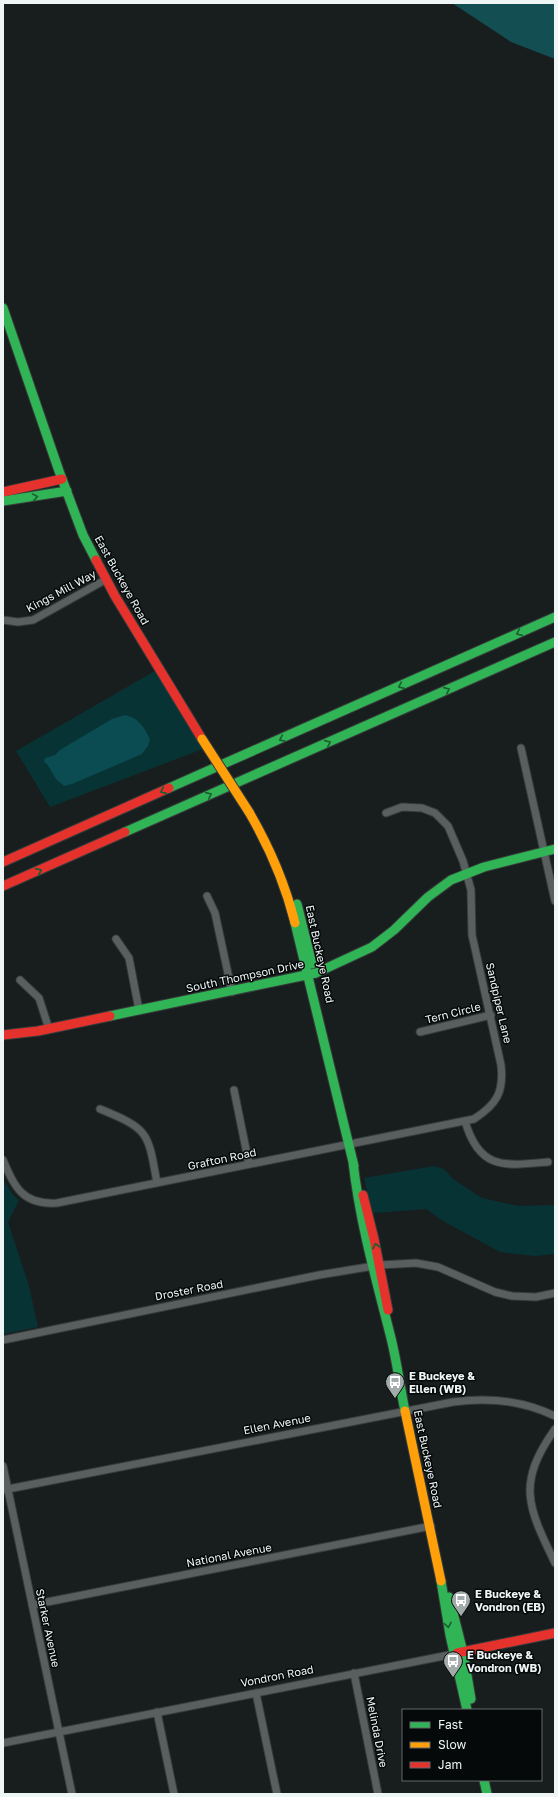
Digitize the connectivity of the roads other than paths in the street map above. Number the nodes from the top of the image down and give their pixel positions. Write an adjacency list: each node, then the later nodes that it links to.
1 (3, 308): 2 (main road, East Buckeye Road)
2 (62, 479): 3 (main road, East Buckeye Road); 4 (main road)
3 (67, 491): 5 (main road, one-way to 3); 6 (main road, East Buckeye Road)
4 (3, 492)
5 (3, 501)
6 (106, 580): 8 (street, Kings Mill Way); 20 (main road, East Buckeye Road, bridge)
7 (555, 617): 14 (main road, one-way to 14)
8 (3, 620)
9 (555, 642): 16 (main road, one-way to 9)
10 (521, 748): 13 (street)
11 (386, 813): 15 (street, Sandpiper Lane)
12 (555, 849): 13 (main road, South Thompson Drive)
13 (544, 852): 15 (main road, South Thompson Drive); 18 (street)
14 (3, 862)
15 (466, 872): 20 (main road, South Thompson Drive); 24 (street, Sandpiper Lane)
16 (3, 886)
17 (207, 896): 22 (street)
18 (555, 901)
19 (116, 939): 23 (street)
20 (311, 974): 22 (main road, South Thompson Drive); 31 (main road, East Buckeye Road)
21 (20, 980): 25 (street)
22 (232, 992): 23 (main road, South Thompson Drive)
23 (139, 1010): 25 (main road, South Thompson Drive)
24 (491, 1015): 26 (street, Tern Circle); 30 (street, Sandpiper Lane)
25 (49, 1029): 27 (main road, South Thompson Drive)
26 (420, 1032)
27 (3, 1035)
28 (234, 1090): 34 (street)
29 (100, 1109): 35 (street)
30 (465, 1120): 31 (street, Grafton Road); 33 (street)
31 (348, 1145): 34 (street, Grafton Road); 36 (main road, East Buckeye Road)
32 (3, 1160): 35 (street, Grafton Road)
33 (548, 1162)
34 (249, 1164): 35 (street, Grafton Road)
35 (157, 1184)
36 (375, 1265): 37 (street, Droster Road); 38 (street, Droster Road); 39 (main road, East Buckeye Road)
37 (555, 1293)
38 (3, 1340)
39 (406, 1410): 40 (street, Ellen Avenue); 43 (street, Ellen Avenue); 44 (main road, East Buckeye Road)
40 (555, 1416)
41 (555, 1429): 45 (street)
42 (3, 1466): 43 (street, Starker Avenue)
43 (5, 1489): 46 (street, Starker Avenue)
44 (431, 1526): 46 (street, National Avenue); 48 (main road, East Buckeye Road)
45 (555, 1564)
46 (32, 1605): 54 (street, Starker Avenue)
47 (555, 1634): 48 (main road, Vondron Road)
48 (458, 1653): 49 (street, Vondron Road); 51 (main road, East Buckeye Road); 52 (main road, East Buckeye Road)
49 (354, 1673): 50 (street, Vondron Road); 60 (street, Melinda Drive)
50 (256, 1692): 53 (street, Vondron Road); 59 (street)
51 (467, 1709)
52 (472, 1709)
53 (157, 1712): 54 (street, Vondron Road); 58 (street)
54 (59, 1731): 55 (street, Vondron Road); 57 (street, Starker Avenue)
55 (3, 1743)
56 (484, 1781): 61 (main road)
57 (72, 1794)
58 (174, 1794)
59 (277, 1794)
60 (378, 1794)
61 (488, 1794)

